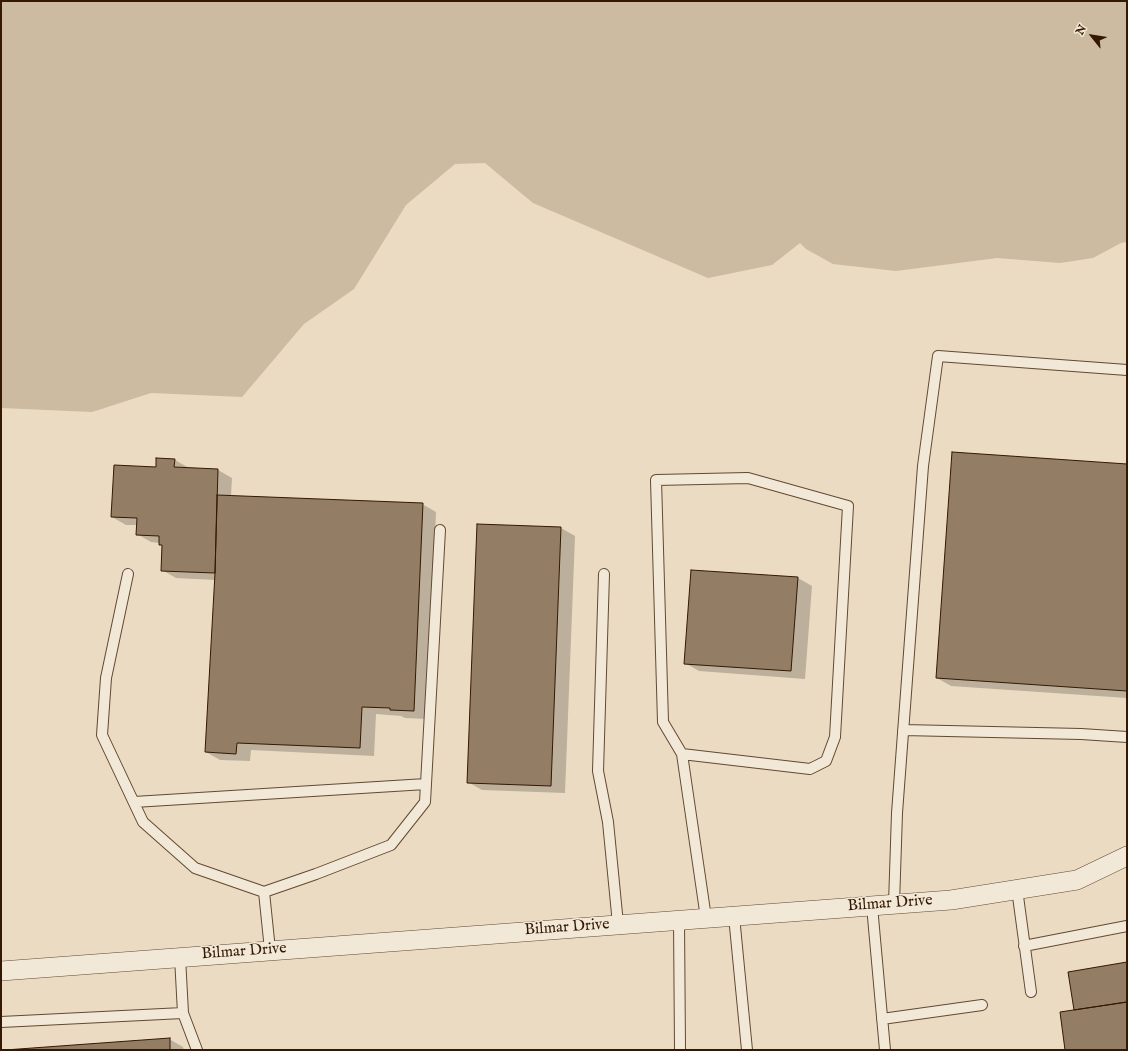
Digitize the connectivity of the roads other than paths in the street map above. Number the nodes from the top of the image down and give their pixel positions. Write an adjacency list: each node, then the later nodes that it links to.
1 (1127, 370): 5 (lane)
2 (440, 530): 8 (lane)
3 (128, 574): 9 (lane)
4 (604, 574): 18 (lane)
5 (903, 730): 6 (lane); 13 (lane)
6 (1127, 737)
7 (682, 754): 7 (lane); 16 (lane)
8 (426, 784): 9 (lane); 12 (lane)
9 (134, 802): 12 (lane)
10 (1127, 856): 11 (street, Bilmar Drive)
11 (1017, 889): 13 (street, Bilmar Drive); 20 (lane)
12 (264, 892): 21 (lane)
13 (894, 904): 14 (street, Bilmar Drive)
14 (872, 906): 15 (street, Bilmar Drive); 27 (lane)
15 (734, 916): 16 (street, Bilmar Drive); 31 (lane)
16 (706, 918): 17 (street, Bilmar Drive)
17 (679, 920): 18 (street, Bilmar Drive); 30 (lane)
18 (618, 924): 21 (street, Bilmar Drive)
19 (1127, 926): 20 (lane)
20 (1024, 946): 24 (lane)
21 (270, 950): 22 (street, Bilmar Drive)
22 (180, 957): 23 (street, Bilmar Drive); 26 (lane)
23 (1, 970)
24 (1031, 992)
25 (982, 1004): 27 (lane)
26 (183, 1013): 28 (lane); 29 (lane)
27 (882, 1019): 32 (lane)
28 (1, 1022)
29 (197, 1050)
30 (680, 1050)
31 (747, 1050)
32 (885, 1050)

